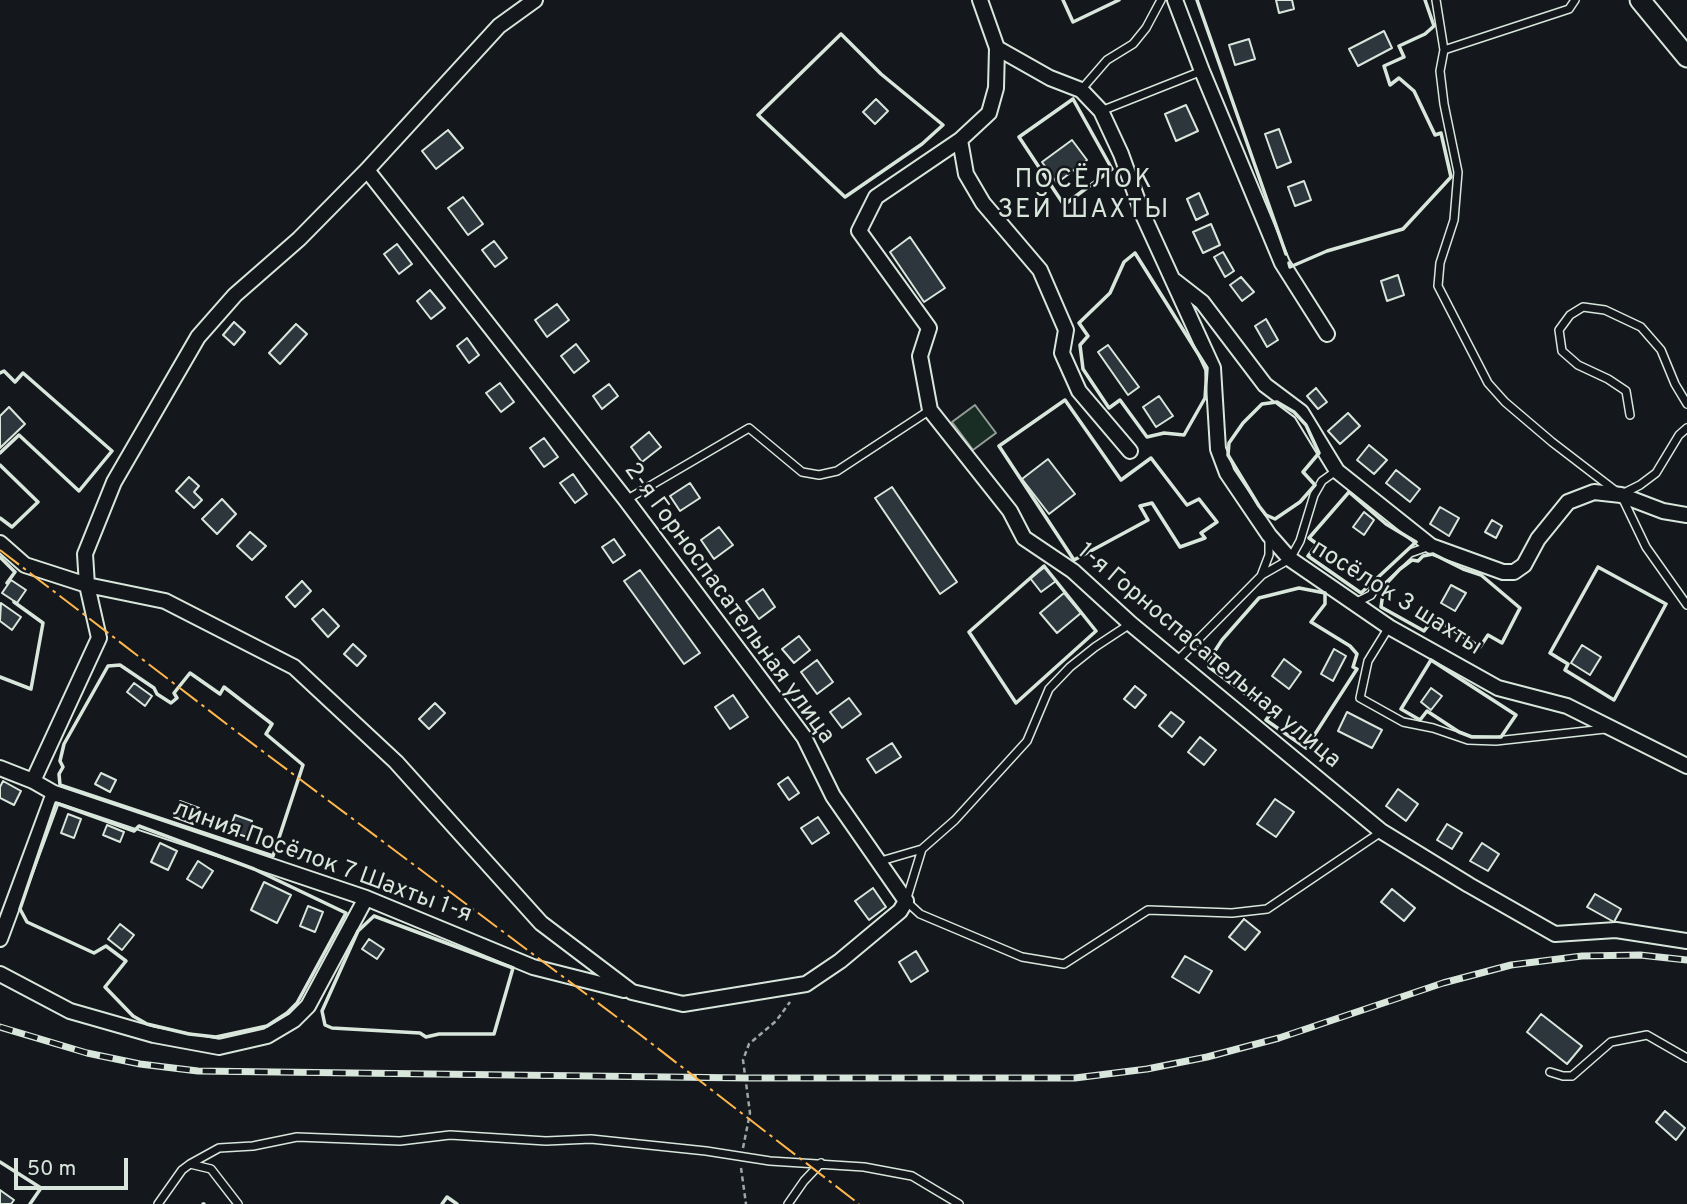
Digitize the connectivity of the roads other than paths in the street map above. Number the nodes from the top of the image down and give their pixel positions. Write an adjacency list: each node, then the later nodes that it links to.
1 (535, 0): 15 (street)
2 (980, 0): 8 (street)
3 (1161, 0): 12 (lane)
4 (1175, 0): 11 (street)
5 (1436, 0): 9 (lane)
6 (1574, 0): 9 (lane)
7 (1640, 0): 10 (main road)
8 (997, 48): 12 (street, посёлок 3 шахты); 14 (street)
9 (1444, 50): 24 (lane)
10 (1687, 57)
11 (1202, 71): 13 (lane); 17 (street)
12 (1081, 90): 13 (street, посёлок 3 шахты)
13 (1101, 111): 16 (street, посёлок 3 шахты)
14 (960, 140): 19 (street, 1-я Горноспасательная улица); 22 (street)
15 (367, 170): 25 (street, 2-я Горноспасательная улица); 32 (street)
16 (1172, 278): 23 (street, посёлок 3 шахты); 27 (street, посёлок 3 шахты)
17 (1327, 334)
18 (1687, 404): 20 (lane)
19 (930, 410): 25 (lane); 35 (street, 1-я Горноспасательная улица)
20 (1630, 415)
21 (1687, 429): 24 (lane)
22 (1129, 451)
23 (1337, 471): 29 (street, посёлок 3 шахты); 30 (lane)
24 (1621, 495): 26 (street); 29 (street, посёлок 3 шахты); 34 (lane)
25 (626, 500): 45 (street, 2-я Горноспасательная улица)
26 (1687, 515)
27 (1269, 535): 30 (street, посёлок 3 шахты); 31 (lane)
28 (0, 543): 32 (street)
29 (1431, 546): 33 (lane)
30 (1290, 559): 31 (lane); 33 (street, посёлок 3 шахты)
31 (1261, 576): 37 (lane)
32 (88, 585): 41 (street); 51 (street)
33 (1355, 603): 36 (street, посёлок 3 шахты)
34 (1687, 605)
35 (1131, 624): 37 (street, 1-я Горноспасательная улица); 44 (lane)
36 (1389, 627): 38 (street, посёлок 3 шахты); 38 (lane)
37 (1177, 661): 43 (street, 1-я Горноспасательная улица)
38 (1613, 728): 39 (street, посёлок 3 шахты)
39 (1687, 766)
40 (0, 768): 41 (street, линия Посёлок 7 Шахты 1-я)
41 (33, 780): 42 (street, линия Посёлок 7 Шахты 1-я)
42 (54, 793): 46 (street, линия Посёлок 7 Шахты 1-я); 48 (street)
43 (1381, 831): 47 (lane); 49 (street, 1-я Горноспасательная улица)
44 (922, 849): 45 (lane); 47 (lane)
45 (880, 862): 47 (street, 2-я Горноспасательная улица)
46 (366, 898): 50 (street); 51 (street, линия Посёлок 7 Шахты 1-я)
47 (906, 901): 51 (street)
48 (0, 939)
49 (1687, 941)
50 (0, 974)
51 (632, 992)
52 (1687, 1058): 53 (lane)
53 (1550, 1072)
54 (821, 1163): 55 (lane); 58 (lane); 59 (lane)
55 (190, 1164): 56 (lane); 57 (lane)
56 (158, 1204)
57 (238, 1204)
58 (788, 1204)
59 (960, 1204)

